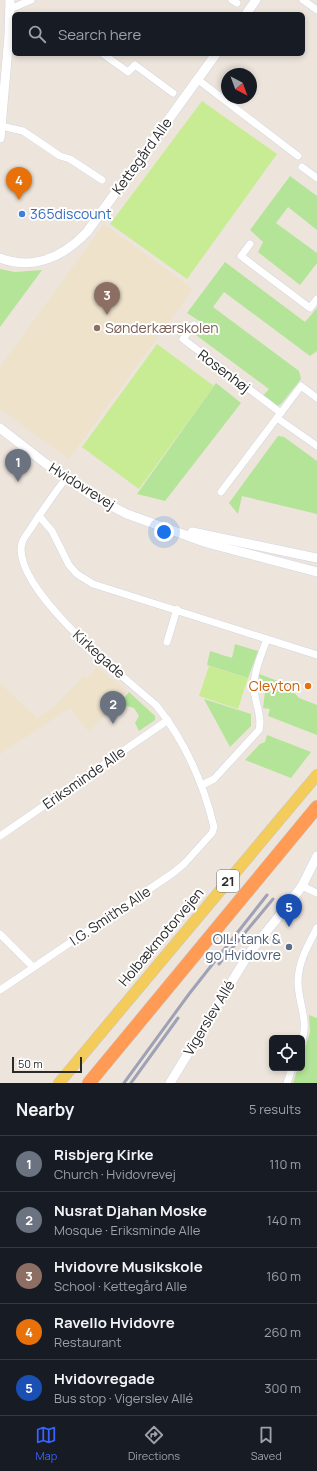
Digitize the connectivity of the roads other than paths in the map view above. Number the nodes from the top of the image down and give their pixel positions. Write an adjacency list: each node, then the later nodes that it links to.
1 (31, 0): 4 (street)
2 (256, 0): 6 (street)
3 (303, 0): 5 (street)
4 (10, 5): 7 (street)
5 (317, 10)
6 (247, 12)
7 (12, 36): 12 (street)
8 (106, 56): 11 (street)
9 (215, 56): 10 (street, Kettegård Alle)
10 (197, 80): 14 (street); 19 (street, Kettegård Alle)
11 (173, 93)
12 (2, 126): 13 (street); 17 (street)
13 (0, 138)
14 (298, 156)
15 (302, 167): 16 (street)
16 (317, 178)
17 (102, 180)
18 (250, 244): 20 (street)
19 (0, 258)
20 (317, 299)
21 (194, 325): 23 (street, Rosenhøj)
22 (317, 398): 23 (street)
23 (279, 415): 25 (street, Rosenhøj); 27 (street)
24 (0, 428): 26 (street, Hvidovrevej)
25 (317, 446)
26 (66, 478): 28 (street, Kirkegade); 29 (street, Hvidovrevej)
27 (221, 492)
28 (39, 516): 32 (street); 36 (street, Kirkegade)
29 (173, 529): 30 (street, Hvidovrevej); 31 (street, Hvidovrevej)
30 (317, 558)
31 (317, 572)
32 (176, 609): 33 (street); 34 (street)
33 (267, 639): 35 (street); 38 (street)
34 (167, 642)
35 (317, 655)
36 (168, 720): 38 (street, Kirkegade); 41 (street, Eriksminde Alle)
37 (317, 775): 51 (main road, Holbækmotorvejen / 21)
38 (202, 785): 40 (street, Kirkegade)
39 (317, 807): 52 (highway, 21)
40 (212, 833): 47 (street, I.G. Smiths Alle)
41 (0, 836)
42 (317, 856): 43 (street, Vigerslev Allé)
43 (302, 886): 44 (street); 53 (street, Vigerslev Allé)
44 (317, 893)
45 (317, 928): 49 (street)
46 (0, 934): 47 (street)
47 (33, 967): 48 (street, I.G. Smiths Alle)
48 (0, 990)
49 (303, 1035)
50 (291, 1071): 54 (street)
51 (59, 1083)
52 (89, 1083)
53 (170, 1083)
54 (287, 1083)

